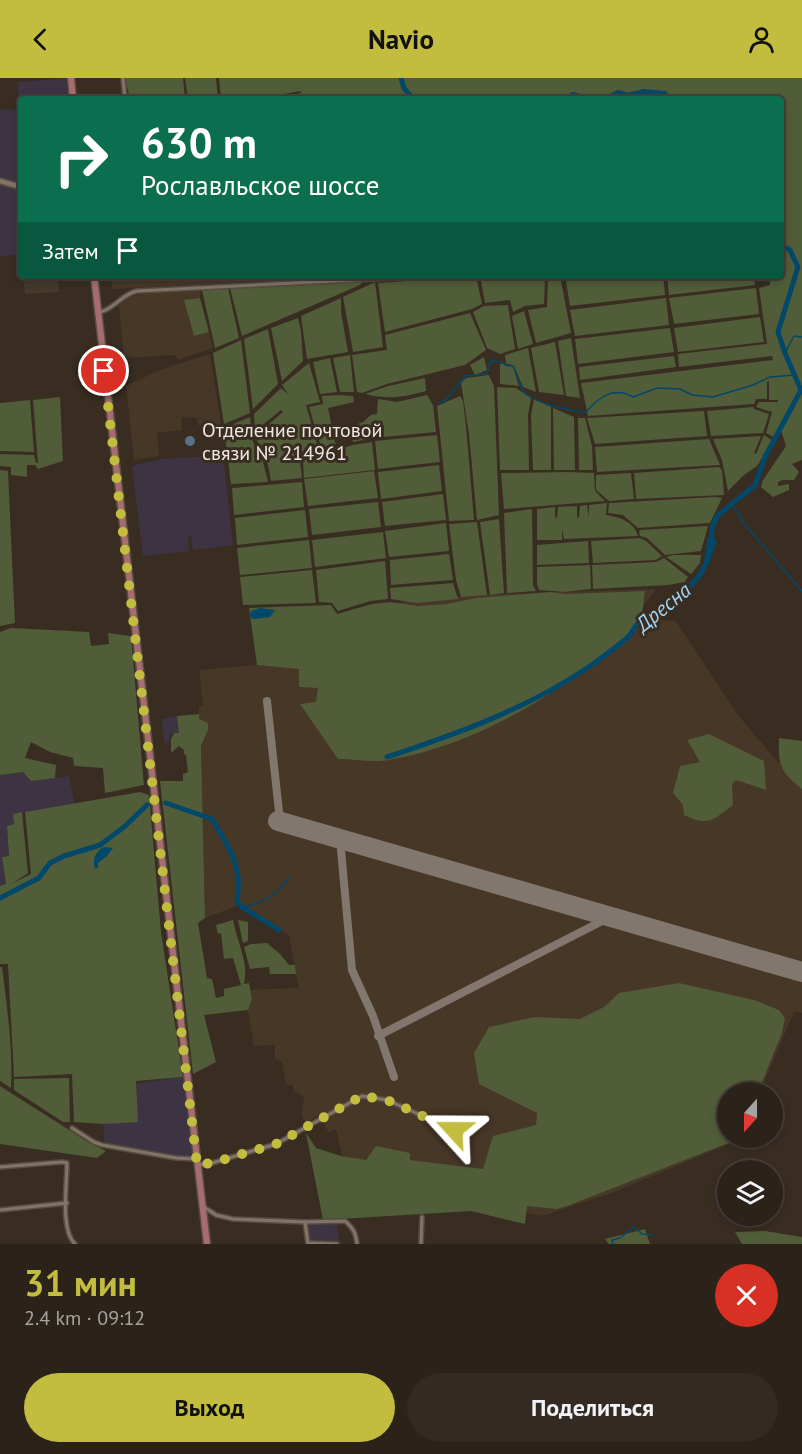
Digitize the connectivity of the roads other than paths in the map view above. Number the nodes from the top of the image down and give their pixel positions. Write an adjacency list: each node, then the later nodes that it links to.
1 (71, 78): 3 (main road)
2 (123, 78): 4 (street)
3 (73, 96)
4 (125, 96)
5 (0, 181): 6 (street)
6 (18, 186)
7 (94, 279): 9 (main road)
8 (372, 279): 9 (street)
9 (98, 312): 12 (main road)
10 (72, 1128): 12 (street)
11 (454, 1130): 12 (street)
12 (197, 1162): 15 (main road)
13 (0, 1167): 14 (street)
14 (67, 1203): 16 (street); 20 (street)
15 (203, 1206): 18 (street); 21 (main road)
16 (0, 1210)
17 (422, 1217): 24 (street)
18 (305, 1222): 19 (street); 23 (street)
19 (308, 1243): 22 (street)
20 (75, 1244)
21 (207, 1244)
22 (337, 1244)
23 (357, 1244)
24 (421, 1244)

